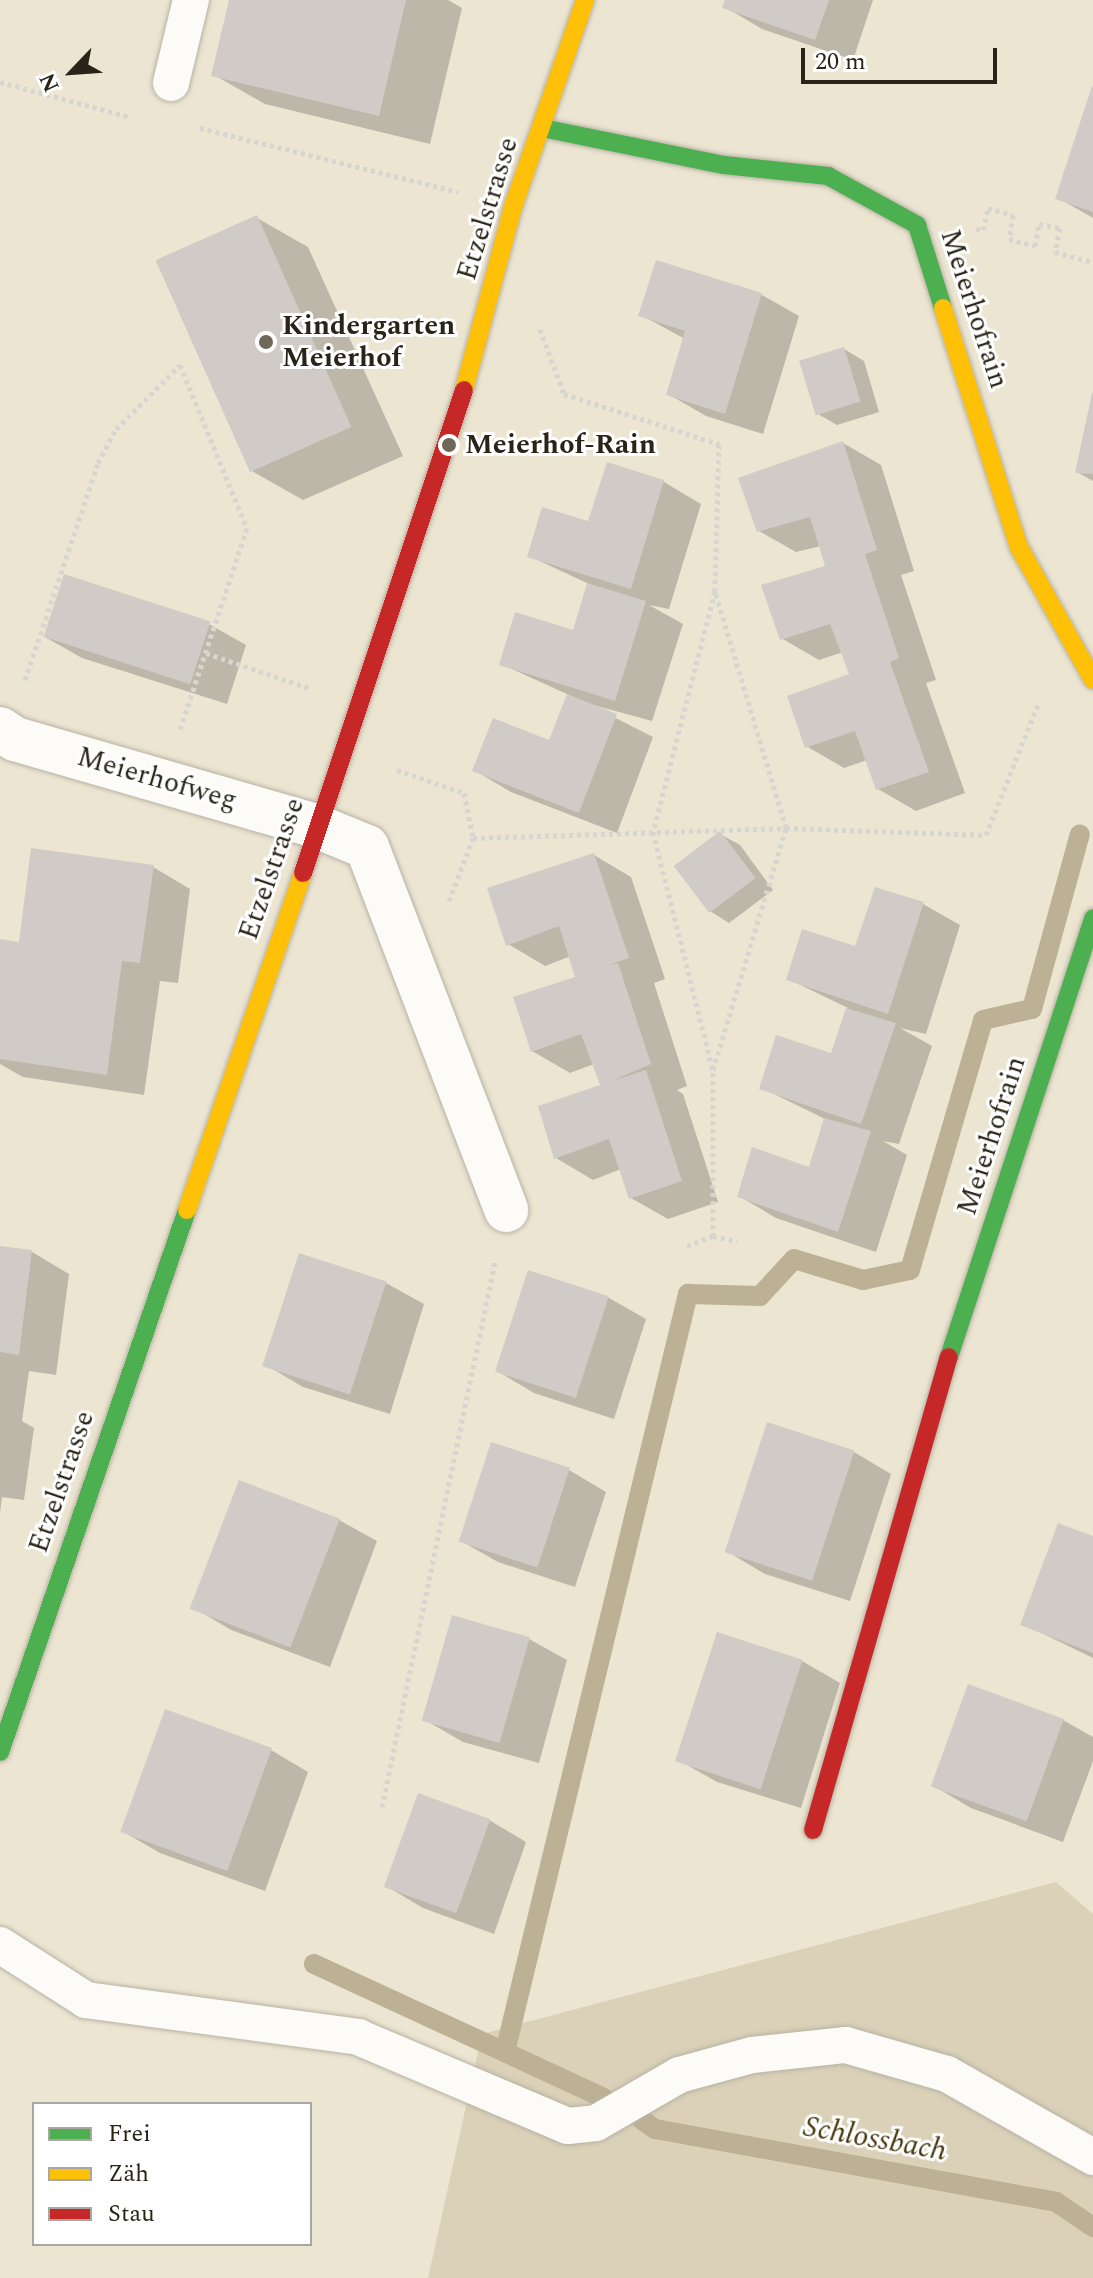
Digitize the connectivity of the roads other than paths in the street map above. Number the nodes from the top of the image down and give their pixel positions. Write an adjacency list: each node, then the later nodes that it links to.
1 (191, 0): 3 (lane)
2 (585, 0): 4 (street, Etzelstrasse)
3 (171, 83)
4 (542, 128): 5 (street, Meierhofrain); 7 (street, Etzelstrasse)
5 (1093, 680)
6 (3, 731): 7 (street, Meierhofweg)
7 (316, 826): 9 (street, Meierhofweg); 10 (street, Etzelstrasse)
8 (1093, 918): 11 (street, Meierhofrain)
9 (506, 1210)
10 (0, 1752)
11 (813, 1830)
12 (0, 1945): 13 (lane)
13 (1093, 2157)

